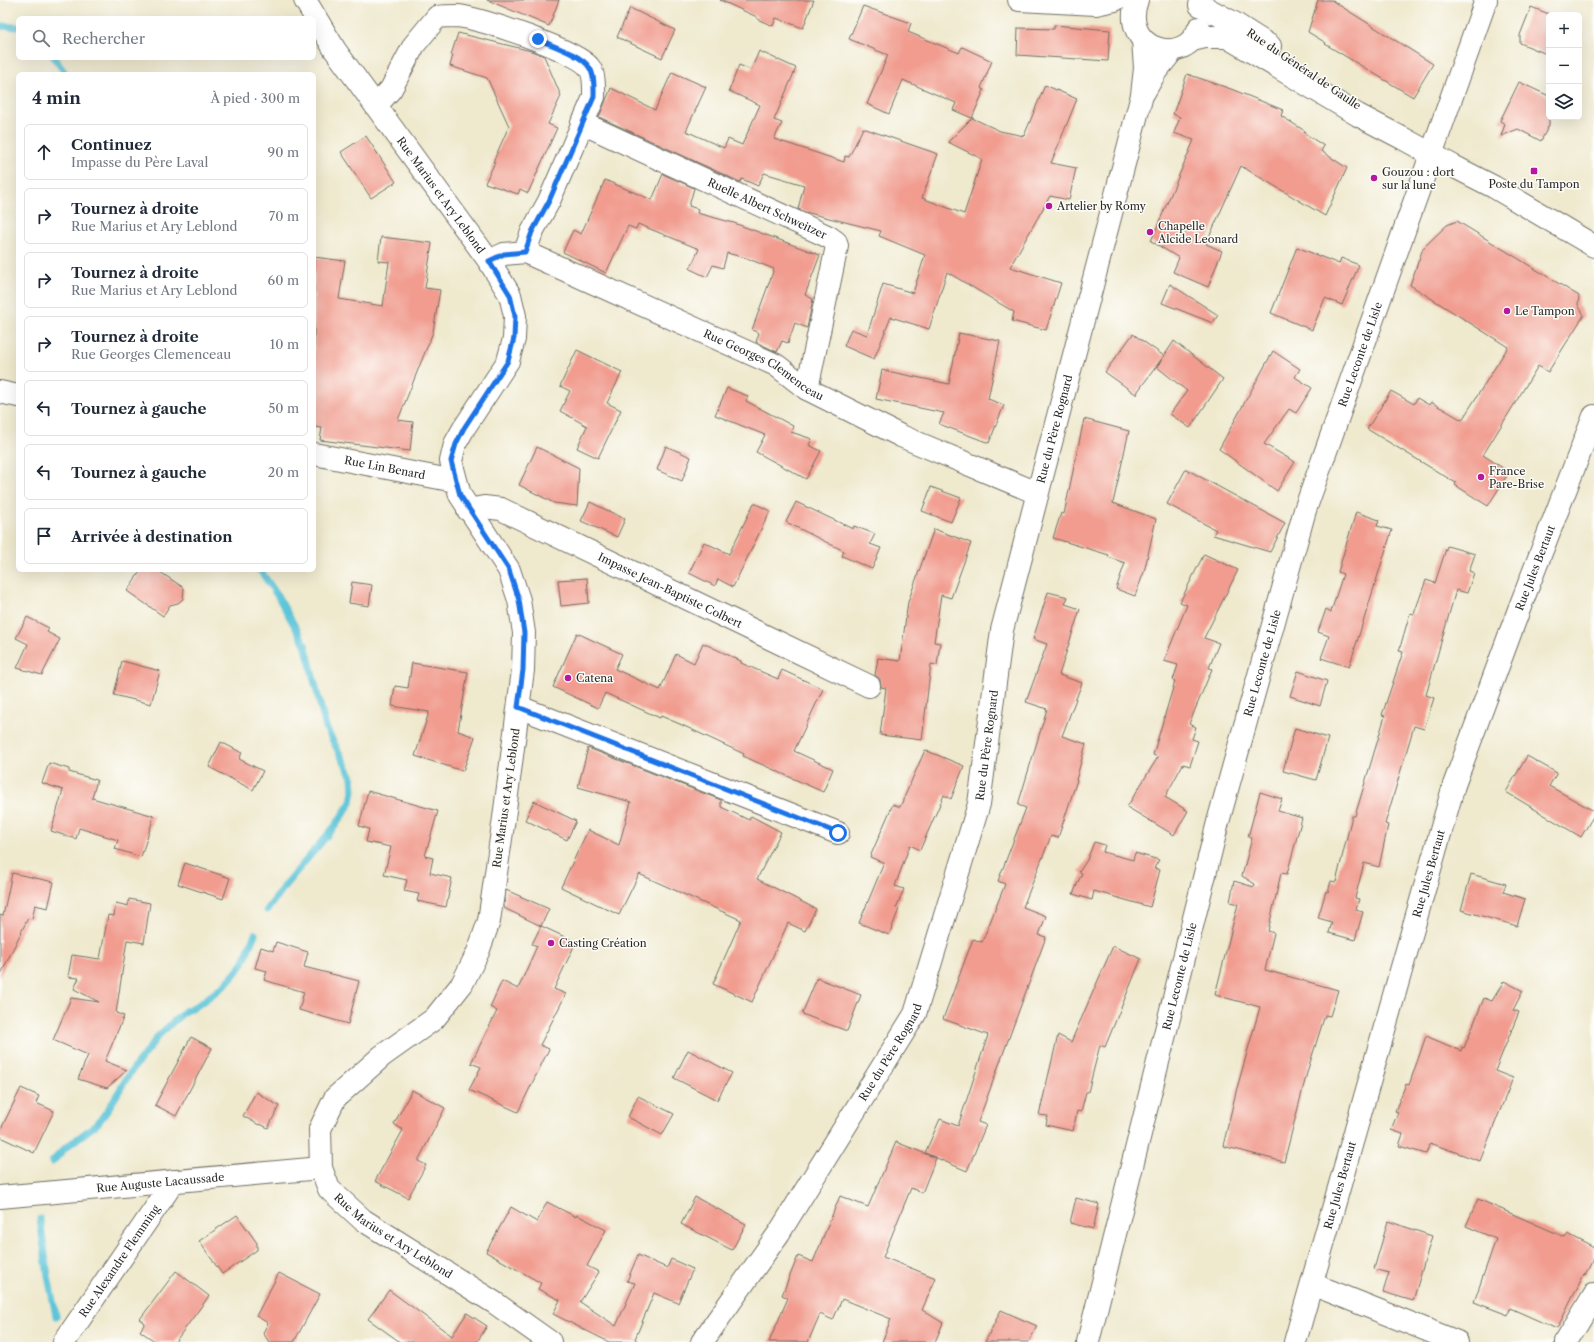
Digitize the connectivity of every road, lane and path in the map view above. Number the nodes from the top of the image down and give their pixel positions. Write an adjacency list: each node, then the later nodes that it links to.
1 (305, 0): 7 (street, Rue Marius et Ary Leblond)
2 (1019, 0): 5 (street)
3 (1137, 0): 9 (street, Rue du Père Rognard)
4 (1486, 0): 16 (street, Rue Leconte de Lisle)
5 (1105, 2): 9 (street)
6 (1199, 2): 10 (street); 15 (street, Rue du Général de Gaulle)
7 (315, 16)
8 (316, 18): 13 (street, Rue Marius et Ary Leblond)
9 (1139, 33): 11 (street); 12 (street, Rue du Père Rognard)
10 (1192, 40): 11 (street); 15 (street, Rue du Général de Gaulle)
11 (1173, 50): 12 (street, Rue du Père Rognard)
12 (1142, 95): 28 (street, Rue du Père Rognard)
13 (376, 106): 14 (street); 21 (street, Rue Marius et Ary Leblond)
14 (582, 123): 19 (street); 22 (street, Ruelle Albert Schweitzer)
15 (1404, 139): 16 (street, Rue du Général de Gaulle)
16 (1431, 154): 17 (street, Rue du Général de Gaulle); 41 (street, Rue Leconte de Lisle)
17 (1453, 166): 18 (street, Rue du Général de Gaulle); 20 (street, Rue du Général de Gaulle)
18 (1594, 246)
19 (525, 252): 21 (street, Rue Georges Clemenceau); 22 (street, Rue Georges Clemenceau)
20 (1594, 258)
21 (489, 261): 27 (street, Rue Marius et Ary Leblond)
22 (807, 389): 28 (street, Rue Georges Clemenceau)
23 (0, 392): 24 (street)
24 (16, 396)
25 (1594, 416): 36 (street, Rue Jules Bertaut)
26 (316, 454): 27 (street, Rue Lin Benard)
27 (455, 481): 29 (street, Rue Marius et Ary Leblond)
28 (1037, 494): 40 (street, Rue du Père Rognard)
29 (468, 510): 30 (street, Impasse Jean-Baptiste Colbert); 31 (street, Rue Marius et Ary Leblond)
30 (869, 686)
31 (518, 707): 32 (street); 33 (street, Rue Marius et Ary Leblond)
32 (838, 833)
33 (321, 1168): 34 (street, Rue Auguste Lacaussade); 39 (street, Rue Marius et Ary Leblond)
34 (174, 1181): 35 (street, Rue Auguste Lacaussade); 38 (street, Rue Alexandre Flemming)
35 (0, 1197)
36 (1312, 1284): 42 (street, Rue Jules Bertaut); 43 (street)
37 (1594, 1295): 44 (street)
38 (64, 1342)
39 (550, 1342)
40 (702, 1342)
41 (1088, 1342)
42 (1296, 1342)
43 (1457, 1342)
44 (1566, 1342)

